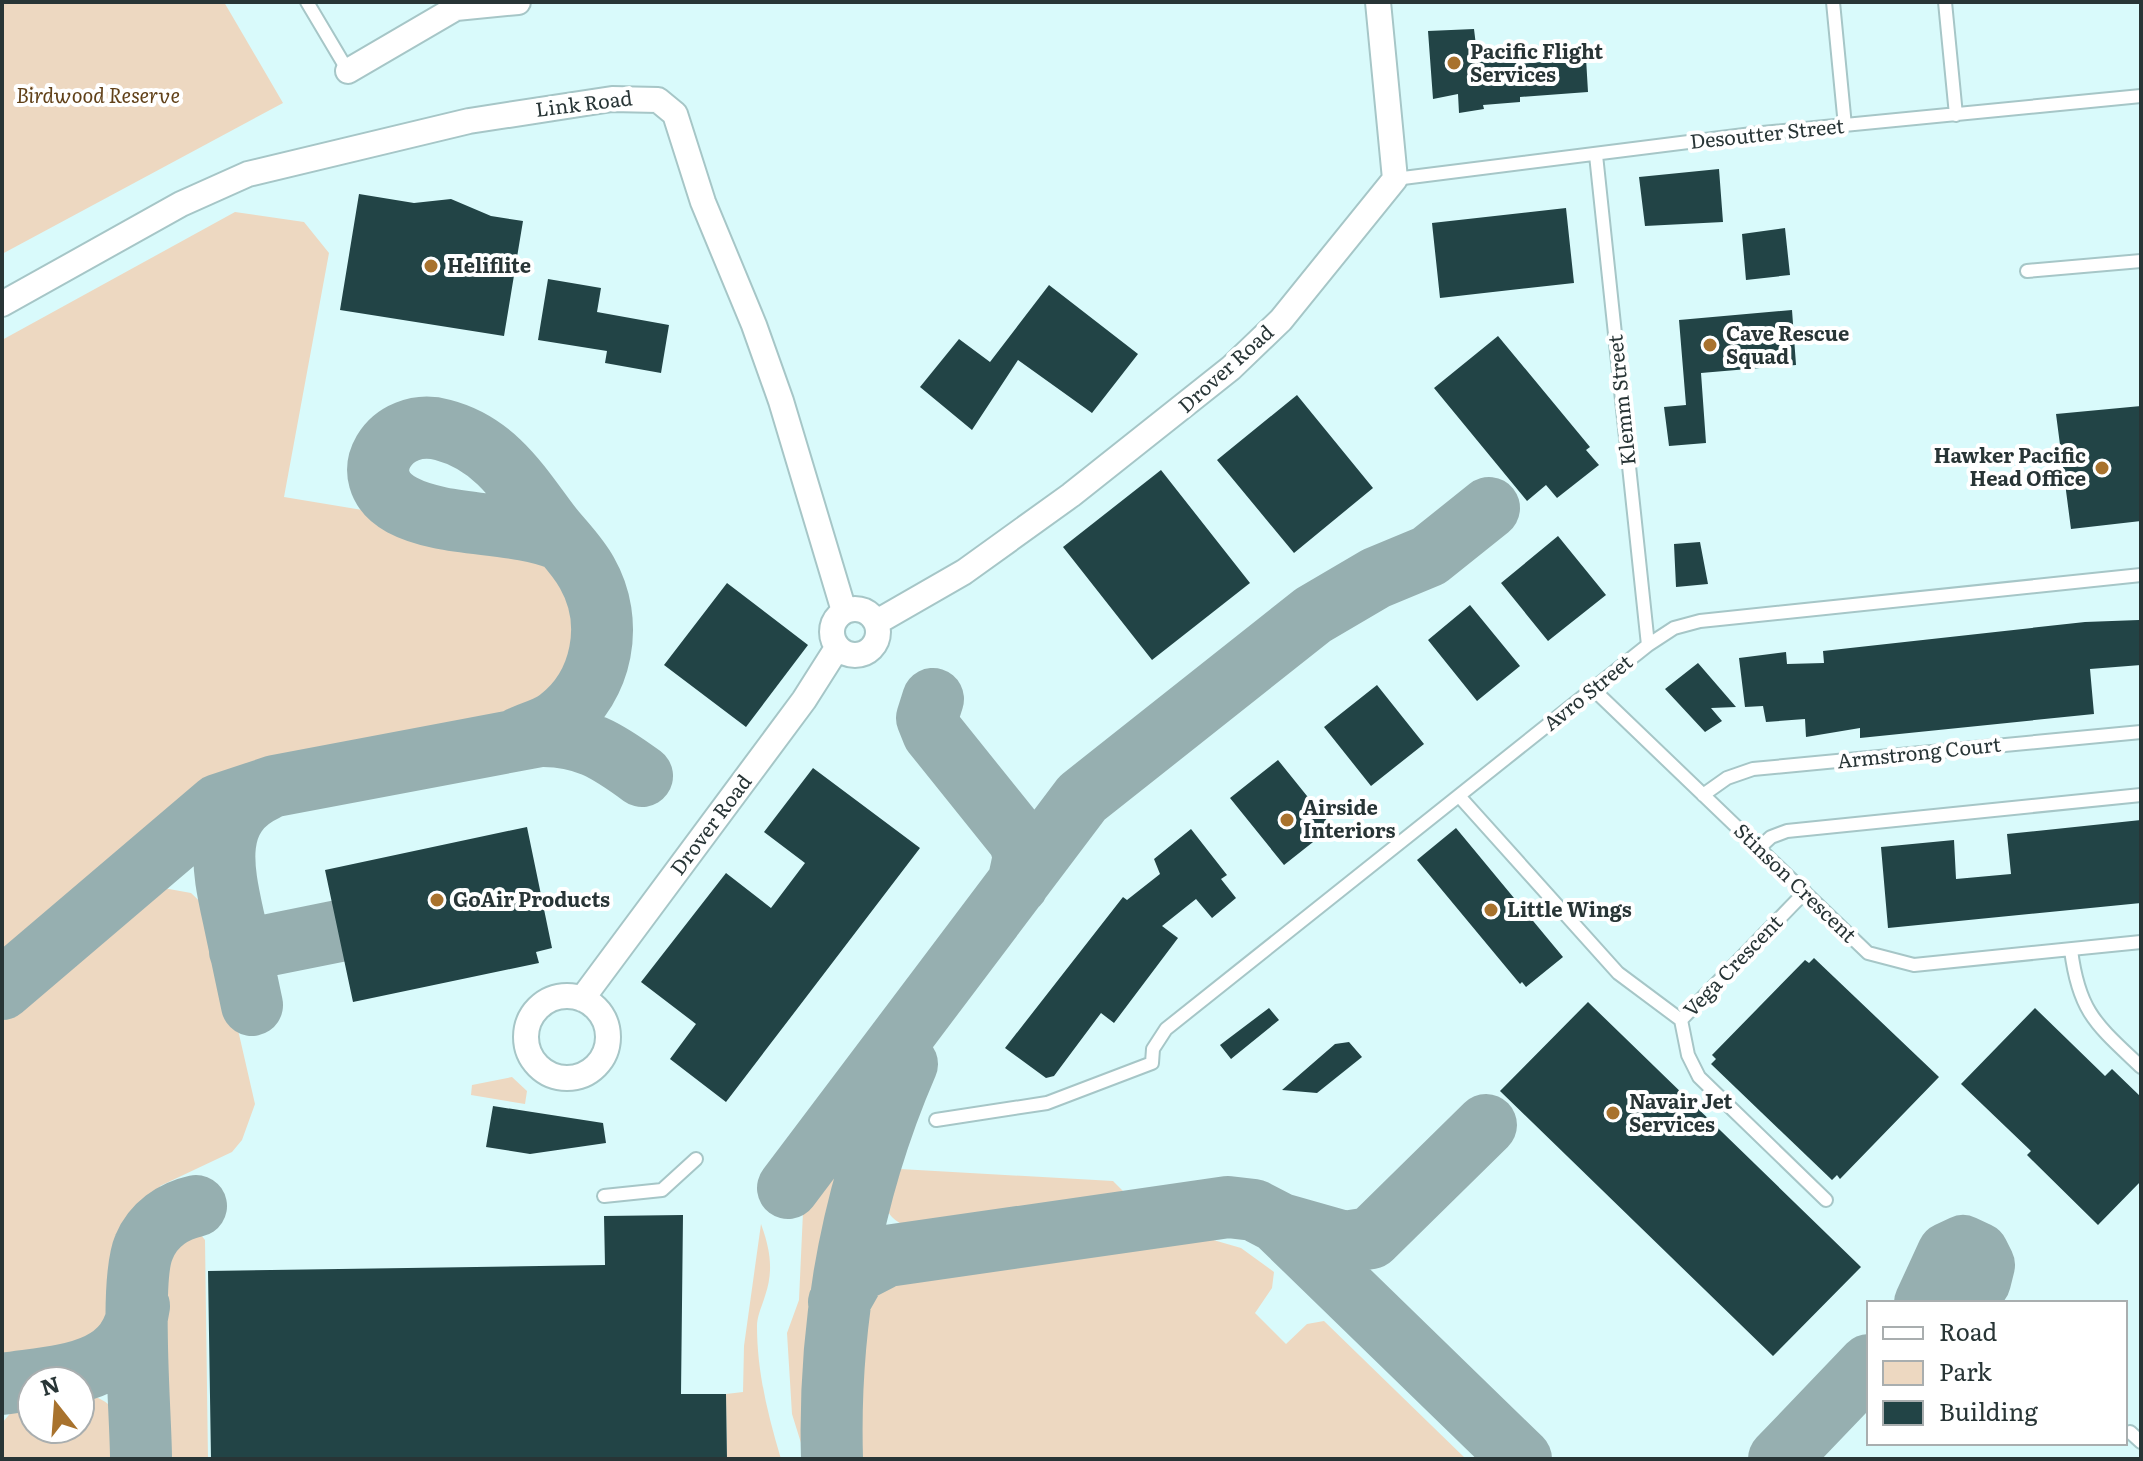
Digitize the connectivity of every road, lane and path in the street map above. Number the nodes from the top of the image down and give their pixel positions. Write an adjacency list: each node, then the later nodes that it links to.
1 (307, 2): 6 (lane)
2 (518, 2): 6 (street)
3 (1378, 2): 11 (street)
4 (1833, 2): 9 (lane)
5 (1945, 2): 8 (lane)
6 (348, 71)
7 (2141, 96): 8 (lane, Desoutter Street)
8 (1956, 115): 9 (lane, Desoutter Street)
9 (1845, 126): 10 (lane, Desoutter Street)
10 (1596, 155): 11 (lane, Desoutter Street); 18 (lane, Klemm Street)
11 (1395, 179): 17 (street, Drover Road)
12 (2141, 261): 13 (lane)
13 (2027, 271)
14 (2, 304): 16 (street, Link Road)
15 (2141, 575): 18 (lane, Avro Street)
16 (844, 611): 17 (street); 19 (street)
17 (877, 622): 19 (street)
18 (1648, 645): 20 (lane, Avro Street)
19 (837, 648): 29 (street, Drover Road)
20 (1593, 689): 22 (lane, Stinson Crescent); 24 (lane, Avro Street)
21 (2141, 732): 22 (lane, Armstrong Court)
22 (1703, 795): 25 (lane, Stinson Crescent)
23 (2141, 795): 25 (lane)
24 (1459, 796): 30 (lane, Vega Crescent); 32 (lane, Avro Street)
25 (1759, 848): 26 (lane, Stinson Crescent)
26 (1805, 892): 28 (lane, Stinson Crescent); 30 (lane, Vega Crescent)
27 (2141, 942): 28 (lane, Stinson Crescent)
28 (2071, 950): 31 (lane)
29 (582, 999)
30 (1681, 1020): 35 (lane)
31 (2141, 1067)
32 (936, 1120)
33 (696, 1159): 34 (lane)
34 (604, 1196)
35 (1826, 1200)
36 (2130, 1432): 37 (lane)
37 (2141, 1442)

